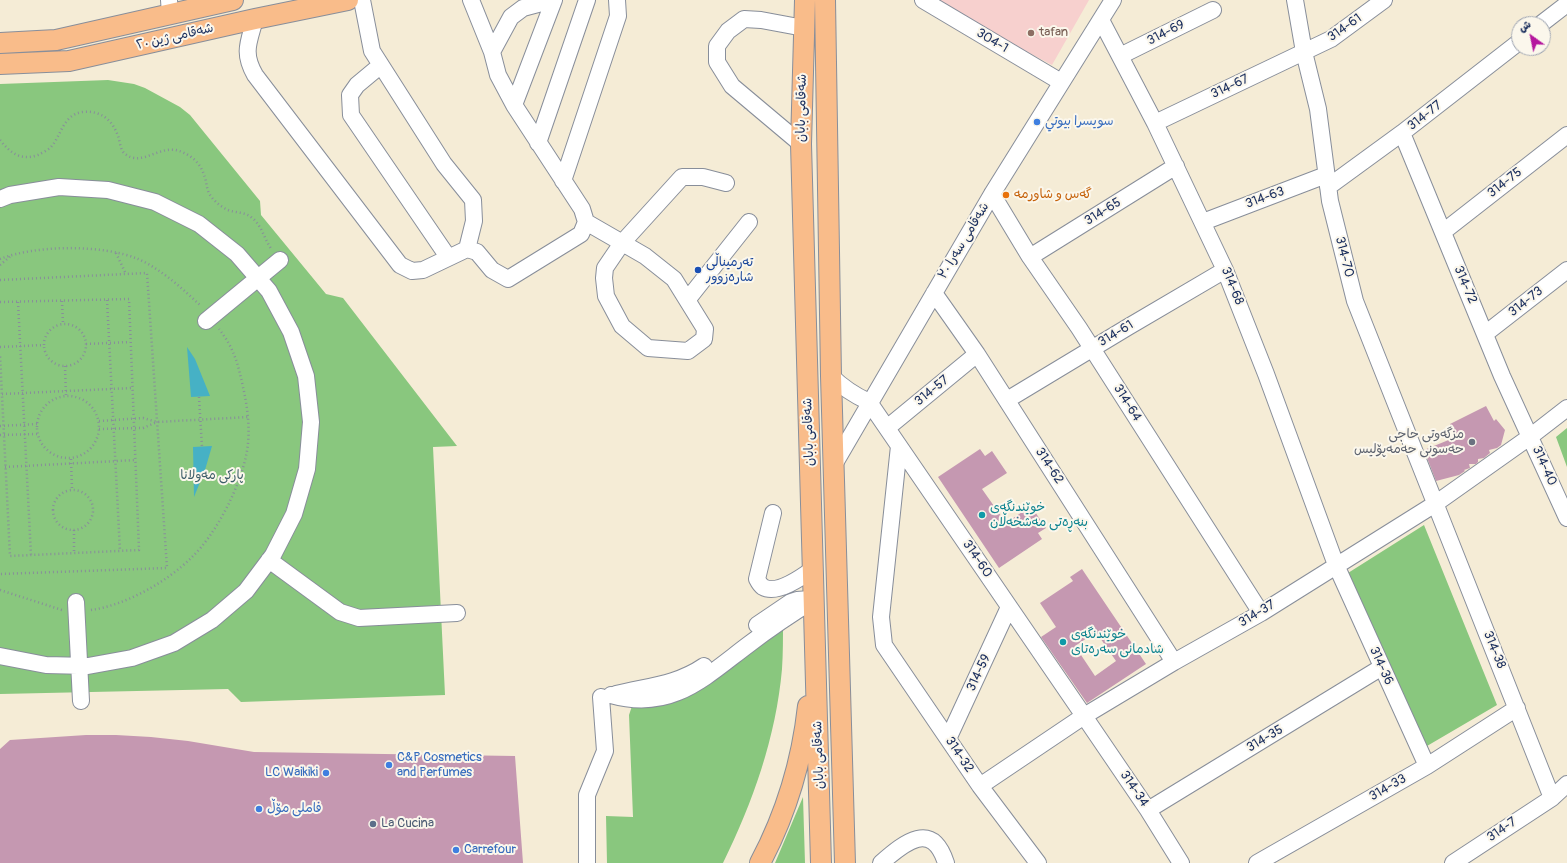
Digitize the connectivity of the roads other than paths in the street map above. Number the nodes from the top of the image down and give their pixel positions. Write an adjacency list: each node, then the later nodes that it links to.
1 (233, 0): 14 (main road, شەقامی ژین ٢٠)
2 (348, 0): 18 (main road, شەقامی ژین ٢٠)
3 (362, 0): 27 (street)
4 (471, 0): 23 (street)
5 (554, 0): 23 (street); 29 (street)
6 (587, 0): 33 (street)
7 (617, 0): 36 (street)
8 (805, 0): 20 (main road, شەقامی بابان)
9 (825, 0): 59 (main road)
10 (923, 0): 28 (street, 304-1)
11 (1113, 0): 19 (street, شەقامی سەرا ٣٠)
12 (1294, 0): 24 (street, 314-70)
13 (1384, 0): 24 (street, 314-61)
14 (170, 7): 21 (main road, شەقامی ژین ٢٠)
15 (1566, 7): 17 (street)
16 (1213, 10): 25 (street, 314-69)
17 (1551, 18)
18 (254, 19): 26 (main road, شەقامی ژین ٢٠); 47 (street)
19 (1101, 20): 25 (street, 314-68); 28 (street, شەقامی سەرا ٣٠)
20 (804, 28): 34 (main road, شەقامی بابان); 34 (street)
21 (0, 43)
22 (1511, 48): 31 (street, 314-77)
23 (492, 52): 29 (street)
24 (1304, 52): 30 (street, 314-67); 37 (street, 314-70)
25 (1120, 56): 30 (street, 314-68)
26 (0, 64)
27 (381, 65): 46 (street); 47 (street)
28 (1061, 82): 39 (street, شەقامی سەرا ٣٠)
29 (514, 105): 33 (street)
30 (1155, 123): 35 (street, 314-68)
31 (1402, 134): 37 (street, 314-77); 44 (street, 314-72)
32 (1567, 135): 44 (street, 314-75)
33 (538, 143): 36 (street)
34 (801, 144): 72 (main road, شەقامی بابان)
35 (1176, 166): 43 (street, 314-68); 48 (street, 314-65)
36 (563, 181): 41 (street)
37 (1327, 181): 43 (street, 314-63); 67 (street, 314-70)
38 (726, 183): 45 (street)
39 (992, 194): 48 (street, 314-64); 53 (street, شەقامی سەرا ٣٠)
40 (0, 199): 52 (street)
41 (586, 222): 45 (street); 46 (street)
42 (749, 222): 54 (street)
43 (1203, 222): 50 (street, 314-68)
44 (1443, 232): 56 (street, 314-72)
45 (622, 243): 54 (street); 54 (street)
46 (467, 248): 47 (street)
47 (448, 257)
48 (1030, 258): 57 (street, 314-64)
49 (280, 260): 52 (street)
50 (1226, 270): 57 (street, 314-61); 71 (street, 314-68)
51 (1567, 270): 56 (street, 314-73)
52 (258, 278): 55 (street); 70 (street)
53 (934, 293): 58 (street, 314-62); 61 (street, شەقامی سەرا ٣٠)
54 (688, 299)
55 (208, 319)
56 (1485, 334): 64 (street, 314-72)
57 (1093, 348): 60 (street, 314-61); 79 (street, 314-64)
58 (977, 354): 60 (street, 314-62); 63 (street, 314-57)
59 (831, 376): 61 (street); 66 (main road)
60 (1007, 400): 82 (street, 314-62)
61 (869, 402): 63 (street, 314-60); 66 (street, شەقامی سەرا ٣٠)
62 (1567, 408): 64 (street, 314-37)
63 (886, 428): 65 (street, 314-60)
64 (1531, 436): 67 (street, 314-37); 69 (street, 314-40)
65 (899, 446): 77 (street, 314-60); 89 (street, 314-32)
66 (835, 463): 73 (main road)
67 (1434, 504): 71 (street, 314-37); 87 (street, 314-38)
68 (773, 513): 72 (street)
69 (1567, 518)
70 (269, 560): 78 (street); 83 (street)
71 (1336, 565): 79 (street, 314-37); 84 (street, 314-36)
72 (814, 572): 73 (main road); 75 (main road, شەقامی بابان)
73 (837, 574): 74 (main road)
74 (837, 599): 75 (main road); 98 (main road)
75 (814, 600): 75 (street); 80 (main road, شەقامی بابان)
76 (76, 607): 83 (street)
77 (1009, 607): 88 (street, 314-60); 89 (street, 314-59)
78 (457, 613)
79 (1261, 613): 82 (street, 314-37)
80 (816, 637): 96 (main road); 97 (main road, شەقامی بابان)
81 (0, 656): 83 (street)
82 (1174, 662): 88 (street, 314-37)
83 (80, 666): 86 (street)
84 (1382, 667): 90 (street, 314-36); 94 (street, 314-35)
85 (601, 697): 95 (street)
86 (81, 701)
87 (1517, 708): 90 (street, 314-33); 93 (street, 314-38)
88 (1084, 716): 92 (street, 314-37); 94 (street, 314-34)
89 (948, 739): 92 (street, 314-32)
90 (1427, 766): 103 (street, 314-33)
91 (1567, 784): 93 (street, 314-7)
92 (980, 786): 101 (street, 314-32)
93 (1552, 798): 104 (street, 314-7)
94 (1148, 810): 102 (street, 314-34)
95 (587, 863)
96 (760, 863)
97 (821, 863)
98 (845, 863)
99 (881, 863): 100 (street)
100 (946, 863)
101 (1038, 863)
102 (1181, 863)
103 (1257, 863)
104 (1453, 863)

